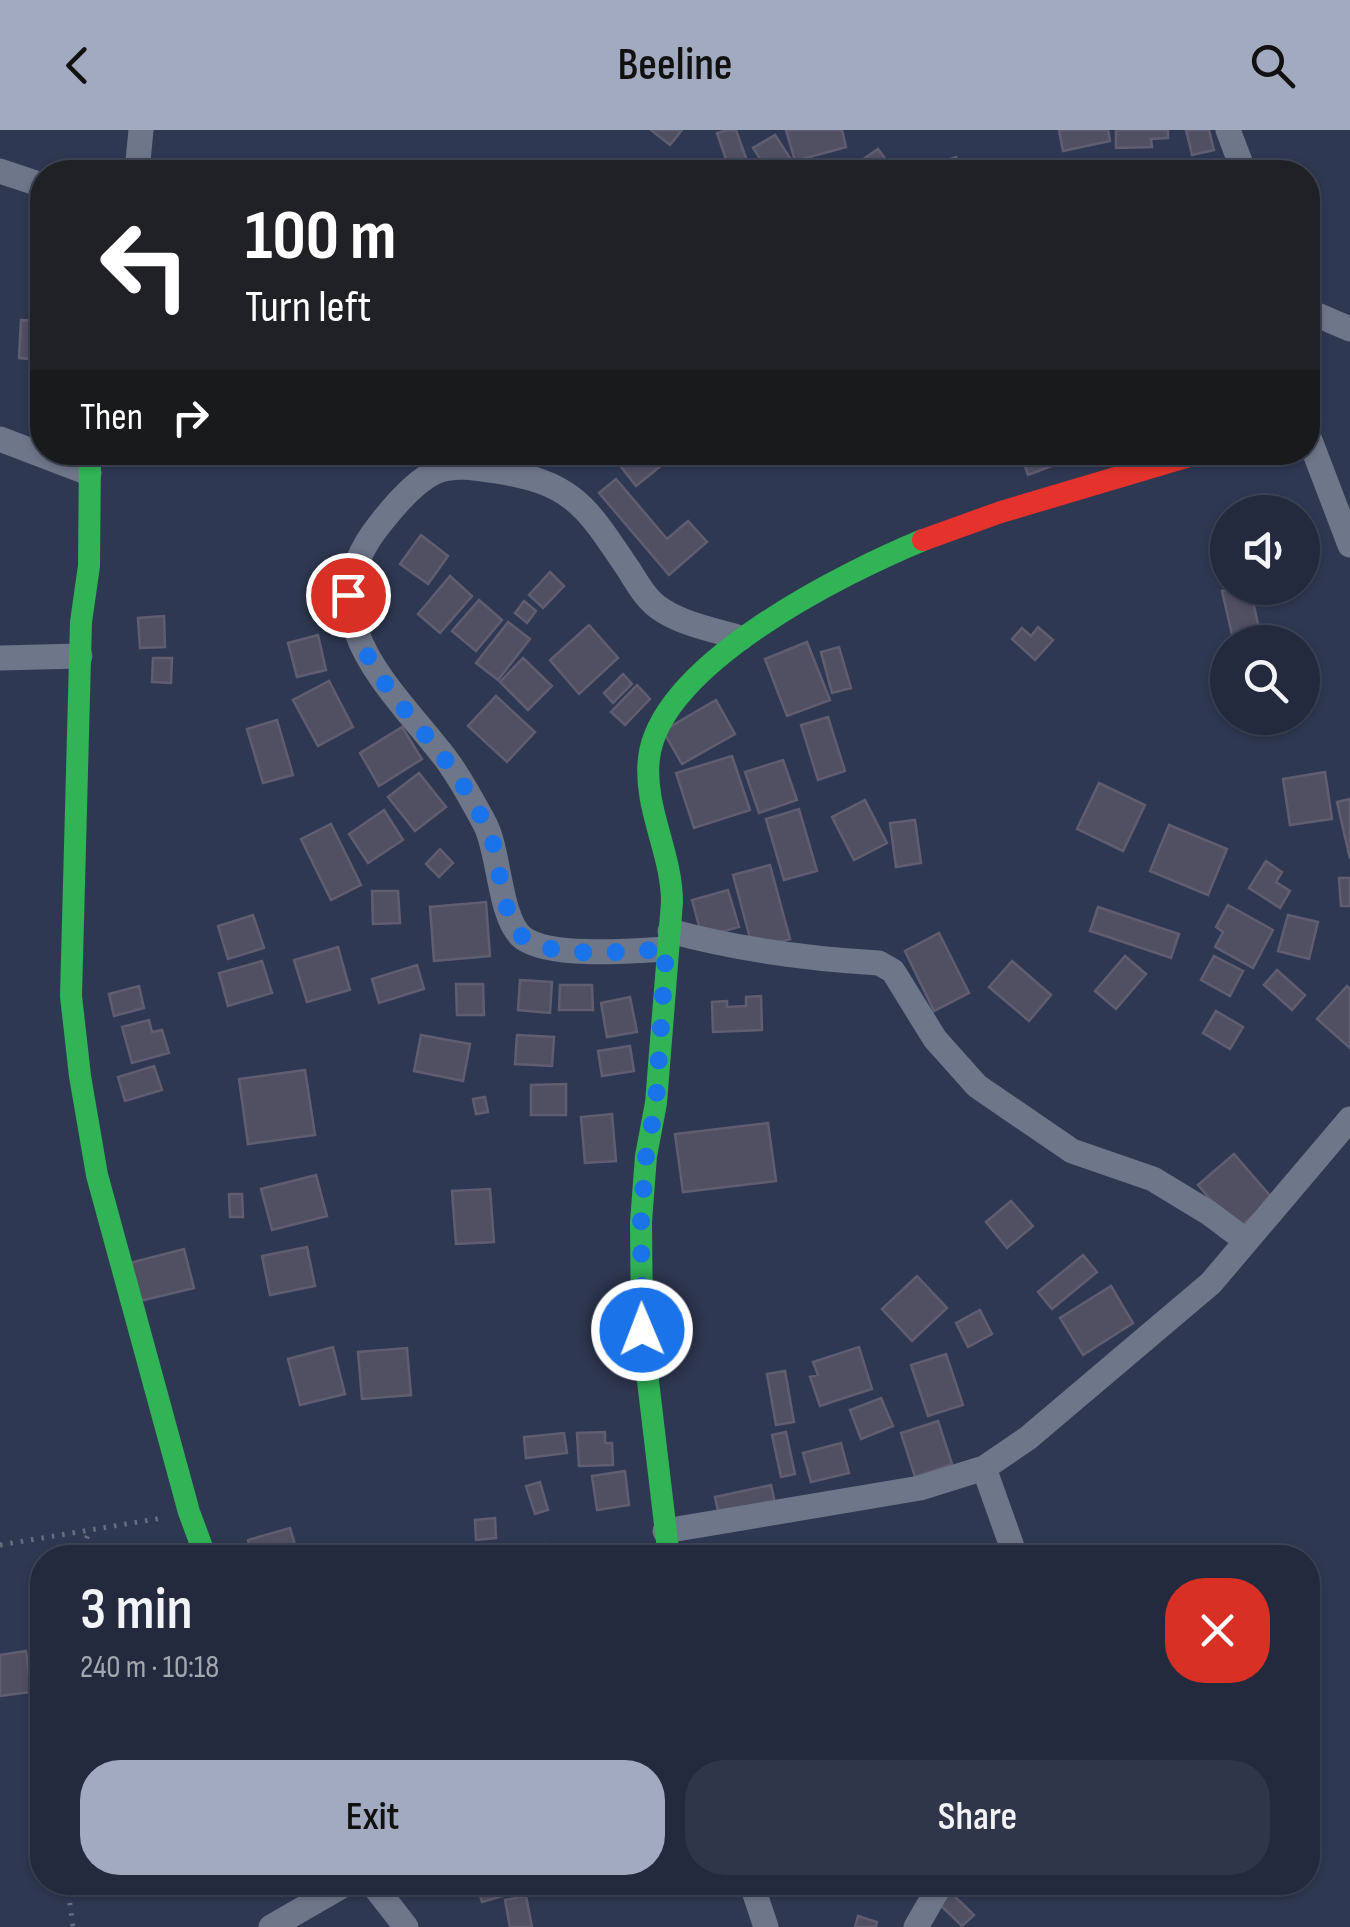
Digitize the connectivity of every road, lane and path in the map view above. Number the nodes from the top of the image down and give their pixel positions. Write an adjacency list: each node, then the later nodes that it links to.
1 (141, 130): 3 (street)
2 (1228, 130): 4 (street)
3 (138, 160)
4 (1239, 160)
5 (0, 171): 6 (street)
6 (30, 181)
7 (1320, 317): 8 (street)
8 (1350, 329)
9 (0, 440): 10 (street)
10 (30, 448)
11 (89, 465): 16 (street)
12 (1158, 465): 15 (street)
13 (1320, 465): 14 (street)
14 (1350, 544)
15 (741, 638): 18 (street); 18 (street)
16 (80, 656): 17 (street); 22 (street)
17 (0, 658)
18 (668, 940): 20 (street); 23 (street)
19 (1350, 1119): 20 (street)
20 (1245, 1240): 21 (street)
21 (984, 1468): 23 (street); 29 (street)
22 (189, 1512): 24 (path); 27 (street)
23 (665, 1531): 28 (street)
24 (89, 1532): 25 (path); 26 (path)
25 (0, 1544)
26 (84, 1545)
27 (201, 1545)
28 (668, 1545)
29 (1011, 1545)
30 (68, 1895): 35 (path)
31 (326, 1895): 36 (street)
32 (381, 1895): 37 (street)
33 (755, 1895): 38 (street)
34 (934, 1895): 39 (street)
35 (72, 1927)
36 (270, 1927)
37 (406, 1927)
38 (766, 1927)
39 (916, 1927)

